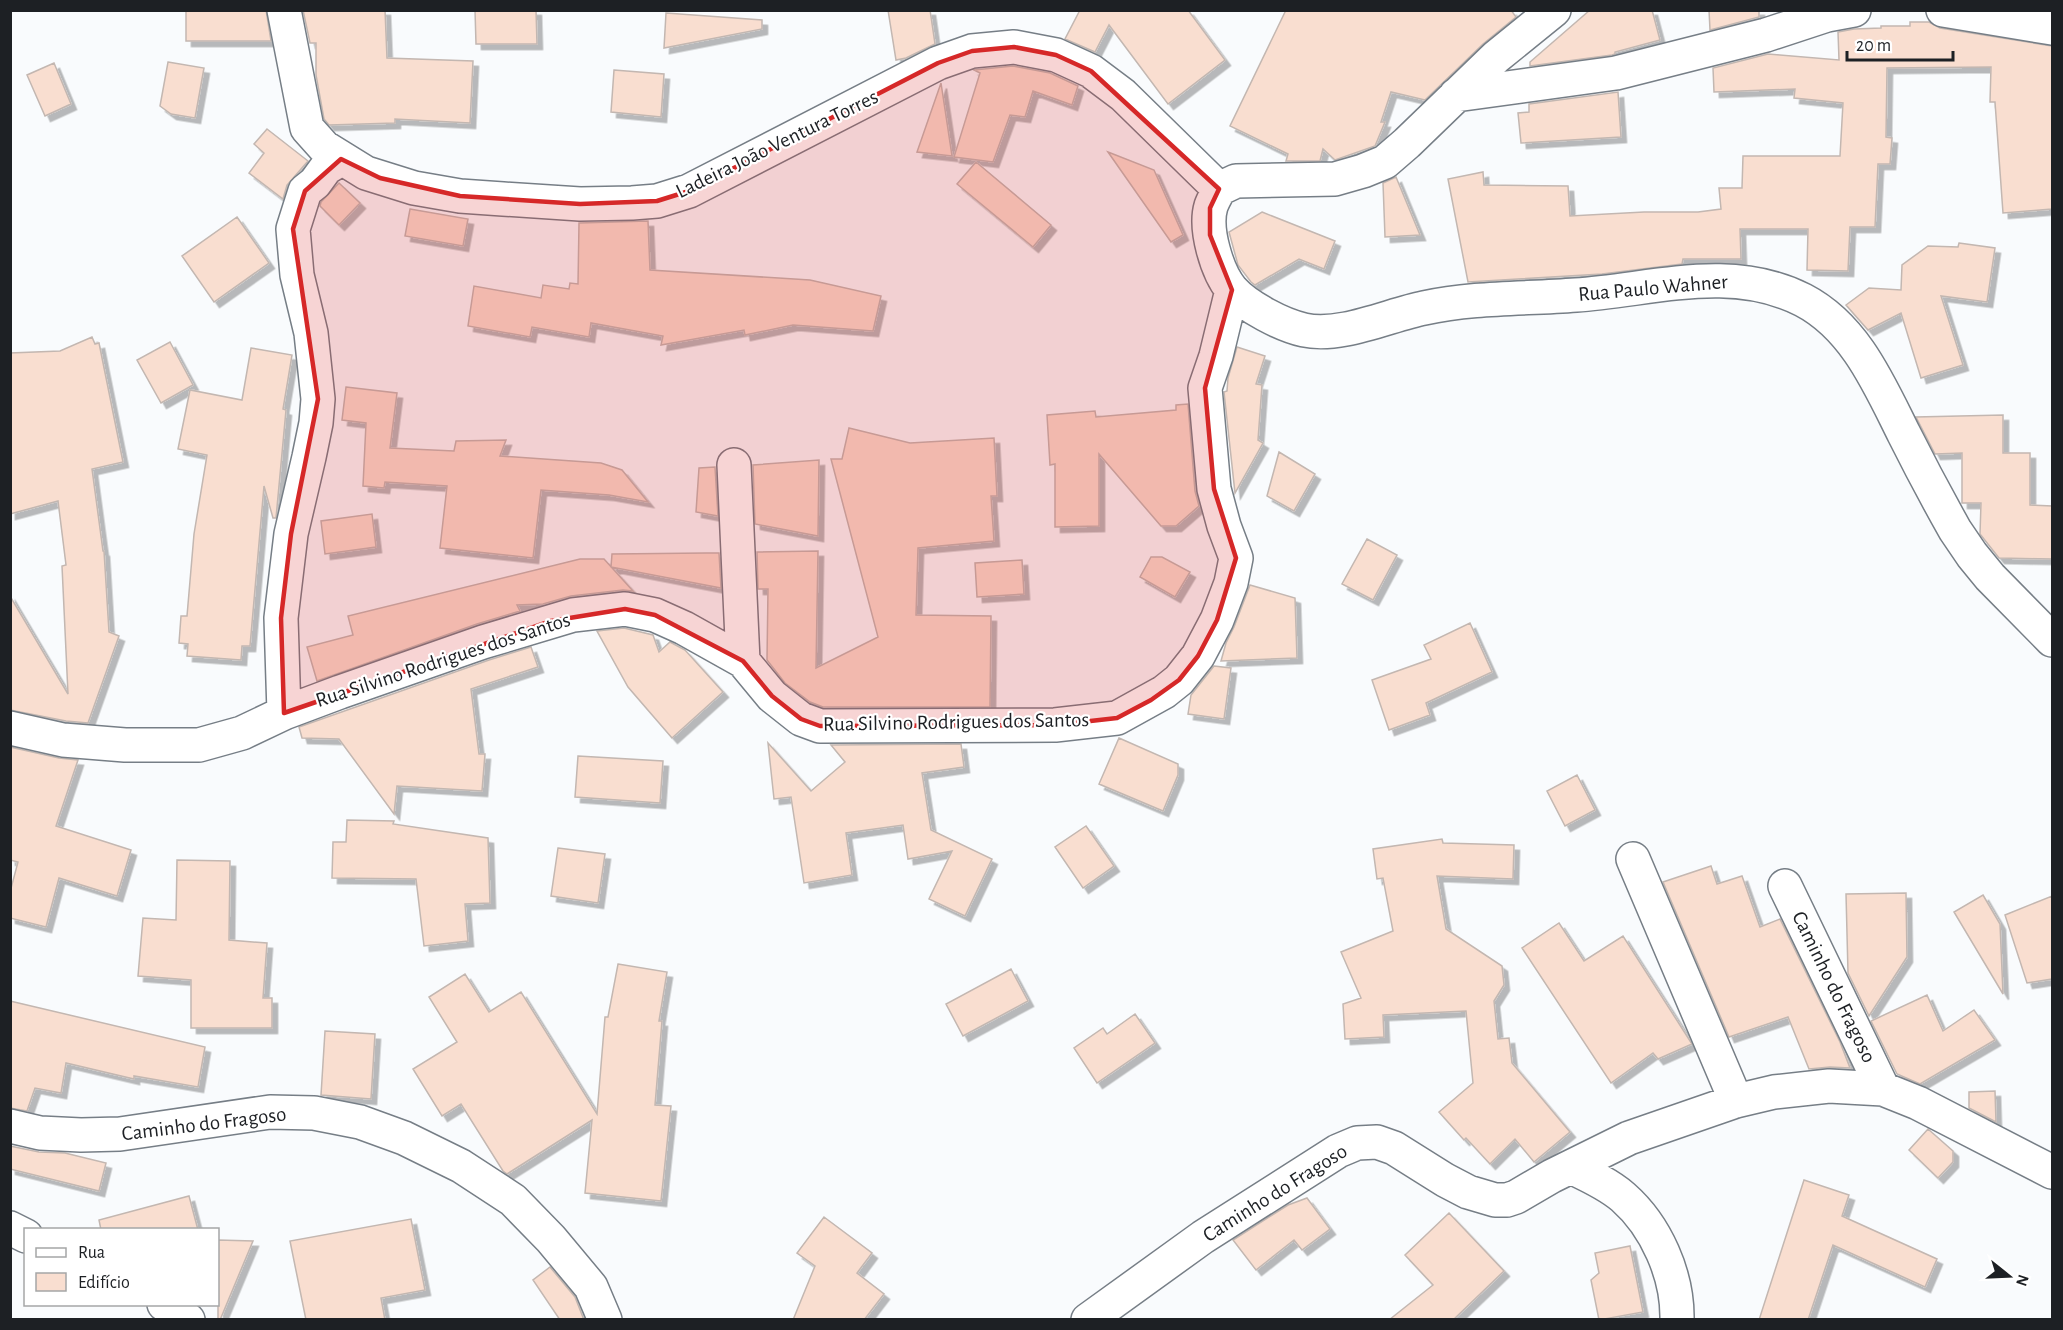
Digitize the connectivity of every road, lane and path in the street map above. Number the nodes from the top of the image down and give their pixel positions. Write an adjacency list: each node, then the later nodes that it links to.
1 (284, 10): 7 (street, Ladeira João Ventura Torres)
2 (302, 10): 7 (street)
3 (1554, 10): 8 (street)
4 (1854, 10): 8 (street)
5 (1943, 10): 6 (street)
6 (2052, 28)
7 (298, 87): 9 (street, Ladeira João Ventura Torres)
8 (1456, 95): 10 (street)
9 (341, 159): 10 (street, Ladeira João Ventura Torres); 15 (street)
10 (1219, 189): 11 (street, Rua Paulo Wahner)
11 (1232, 290): 13 (street, Rua Paulo Wahner); 14 (street, Rua Silvino Rodrigues dos Santos)
12 (734, 465): 14 (street)
13 (2052, 640)
14 (743, 661): 15 (street, Rua Silvino Rodrigues dos Santos)
15 (284, 713): 16 (street, Rua Silvino Rodrigues dos Santos)
16 (10, 728)
17 (1633, 859): 20 (street)
18 (1785, 886): 19 (street, Caminho do Fragoso)
19 (1883, 1089): 20 (street, Caminho do Fragoso); 23 (street, Caminho do Fragoso)
20 (1736, 1101): 22 (street, Caminho do Fragoso)
21 (10, 1126): 28 (street, Caminho do Fragoso)
22 (1571, 1167): 29 (street, Caminho do Fragoso); 30 (street)
23 (2052, 1172)
24 (10, 1228): 25 (street)
25 (24, 1235)
26 (166, 1306): 27 (street)
27 (188, 1320)
28 (605, 1320)
29 (1088, 1320)
30 (1677, 1320)

